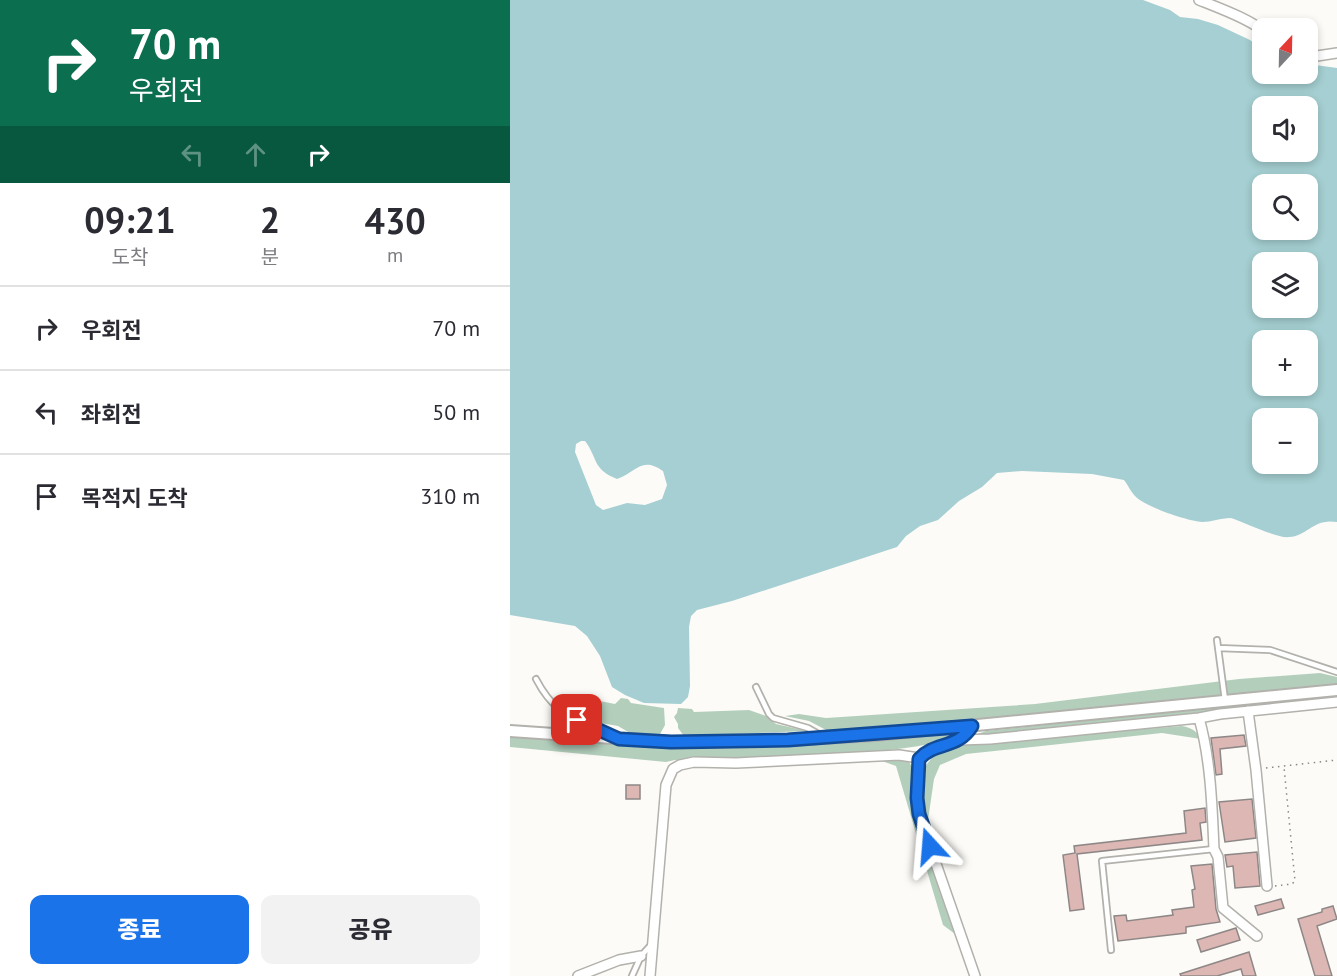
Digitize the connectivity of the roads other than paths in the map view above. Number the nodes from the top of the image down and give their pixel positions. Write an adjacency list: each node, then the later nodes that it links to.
1 (1199, 0): 2 (street)
2 (1252, 24)
3 (1337, 53): 4 (street)
4 (1318, 56)
5 (1217, 640): 6 (lane)
6 (1218, 648): 7 (lane); 11 (lane)
7 (1337, 672)
8 (537, 679): 18 (lane)
9 (756, 687): 17 (lane)
10 (1337, 690): 11 (street)
11 (1225, 700): 15 (street)
12 (1337, 702): 13 (street)
13 (1248, 711): 14 (street); 22 (street)
14 (1199, 718): 19 (street); 21 (street)
15 (972, 726): 17 (street); 19 (street)
16 (510, 731): 18 (street)
17 (824, 738): 18 (street)
18 (619, 739)
19 (959, 740): 20 (street)
20 (919, 759): 24 (street); 30 (street)
21 (1214, 849): 23 (street); 25 (lane)
22 (1267, 886)
23 (1257, 936)
24 (653, 943): 26 (lane); 29 (street)
25 (1111, 950)
26 (641, 956): 27 (street); 28 (lane)
27 (578, 976)
28 (632, 976)
29 (650, 976)
30 (975, 976)

